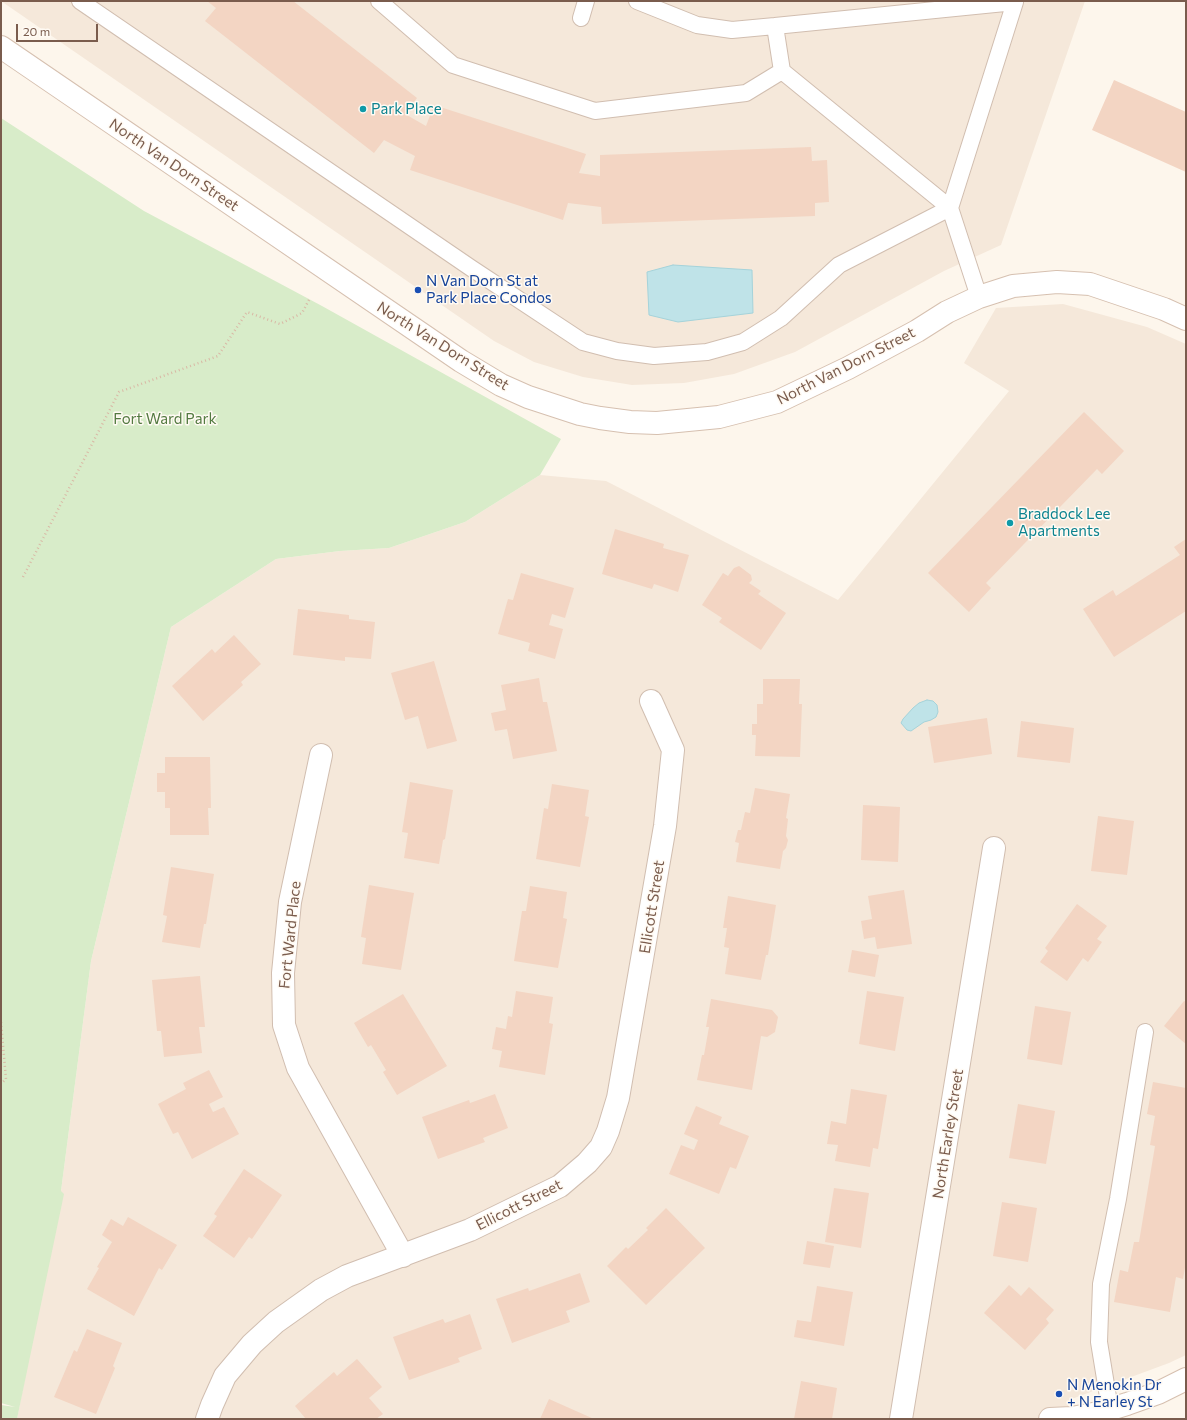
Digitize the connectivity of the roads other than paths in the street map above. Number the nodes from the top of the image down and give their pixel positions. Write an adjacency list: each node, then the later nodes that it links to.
1 (80, 1): 9 (lane)
2 (379, 1): 8 (lane)
3 (586, 1): 5 (lane)
4 (637, 1): 6 (lane)
5 (581, 18)
6 (775, 26): 8 (lane); 9 (lane)
7 (1, 47): 10 (street, North Van Dorn Street)
8 (782, 71): 9 (lane)
9 (950, 208): 10 (lane)
10 (979, 297): 11 (street, North Van Dorn Street)
11 (1186, 319)
12 (651, 701): 16 (street, Ellicott Street)
13 (321, 755): 16 (street, Fort Ward Place)
14 (994, 848): 20 (street, North Earley Street)
15 (1145, 1032): 18 (lane)
16 (403, 1256): 19 (street, Ellicott Street)
17 (1186, 1379): 18 (street)
18 (1110, 1410): 21 (street)
19 (207, 1419)
20 (901, 1419)
21 (1050, 1419)

